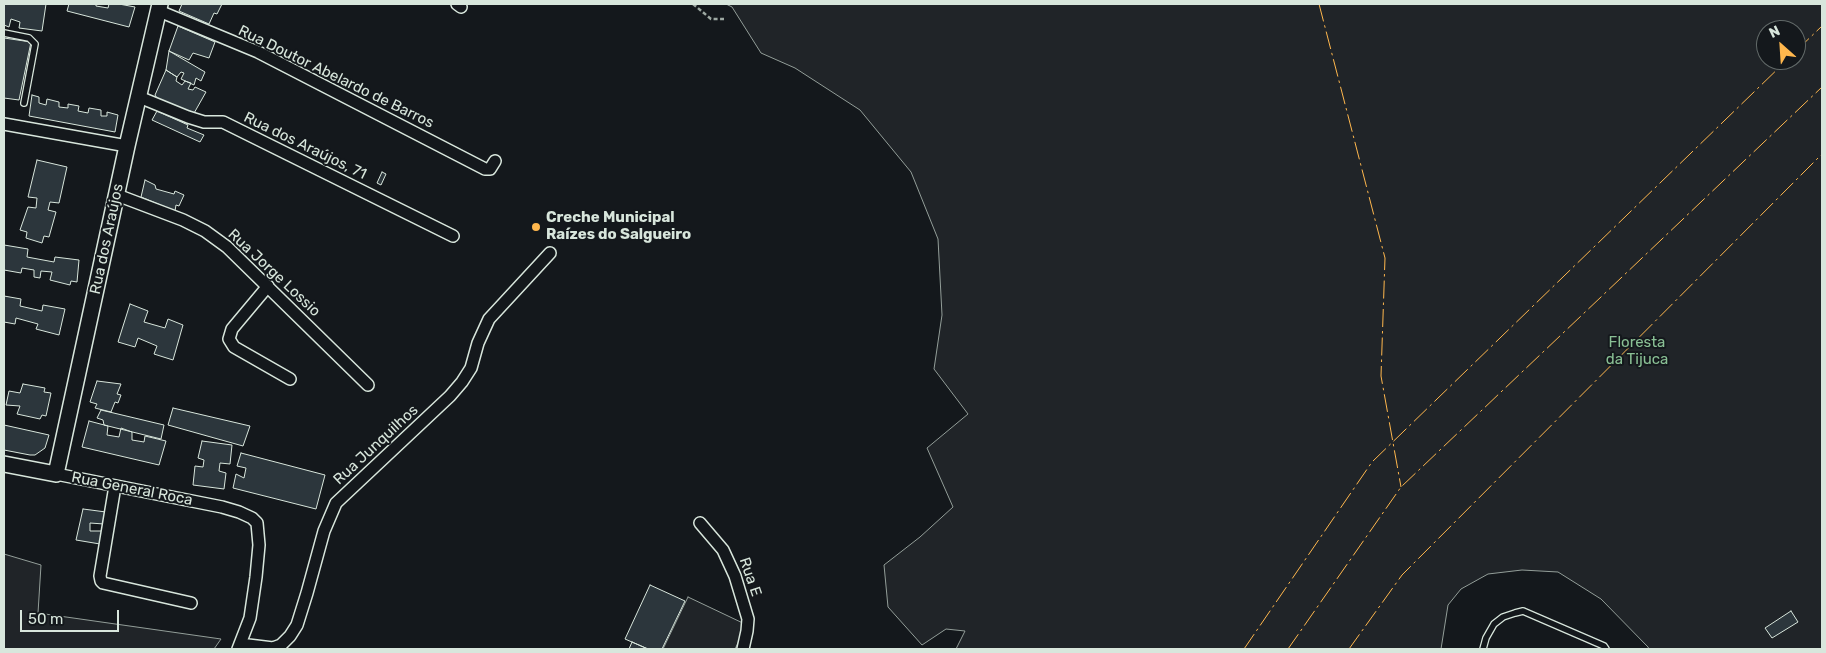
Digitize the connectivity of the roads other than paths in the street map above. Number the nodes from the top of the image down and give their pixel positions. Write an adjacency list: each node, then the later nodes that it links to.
1 (160, 7): 3 (street, Rua dos Araújos); 7 (street, Rua Doutor Abelardo de Barros)
2 (4, 33): 4 (lane)
3 (139, 97): 6 (street, Rua dos Araújos); 9 (street, Rua dos Araújos, 71)
4 (24, 103)
5 (4, 124): 6 (street)
6 (127, 146): 8 (street, Rua dos Araújos)
7 (495, 161)
8 (117, 195): 11 (street, Rua Jorge Lossio); 15 (street, Rua dos Araújos)
9 (453, 236)
10 (550, 253): 20 (street, Rua Junquilhos)
11 (268, 286): 12 (street); 13 (street, Rua Jorge Lossio)
12 (290, 379)
13 (368, 385)
14 (4, 464): 15 (street, Rua General Roca)
15 (56, 474): 16 (street, Rua General Roca)
16 (115, 486): 18 (street); 19 (street, Rua General Roca)
17 (700, 523): 21 (street, Rua E)
18 (191, 603)
19 (239, 647): 20 (street, Rua Junquilhos)
20 (274, 649)
21 (743, 649)
22 (1483, 649): 23 (lane)
23 (1606, 649)

